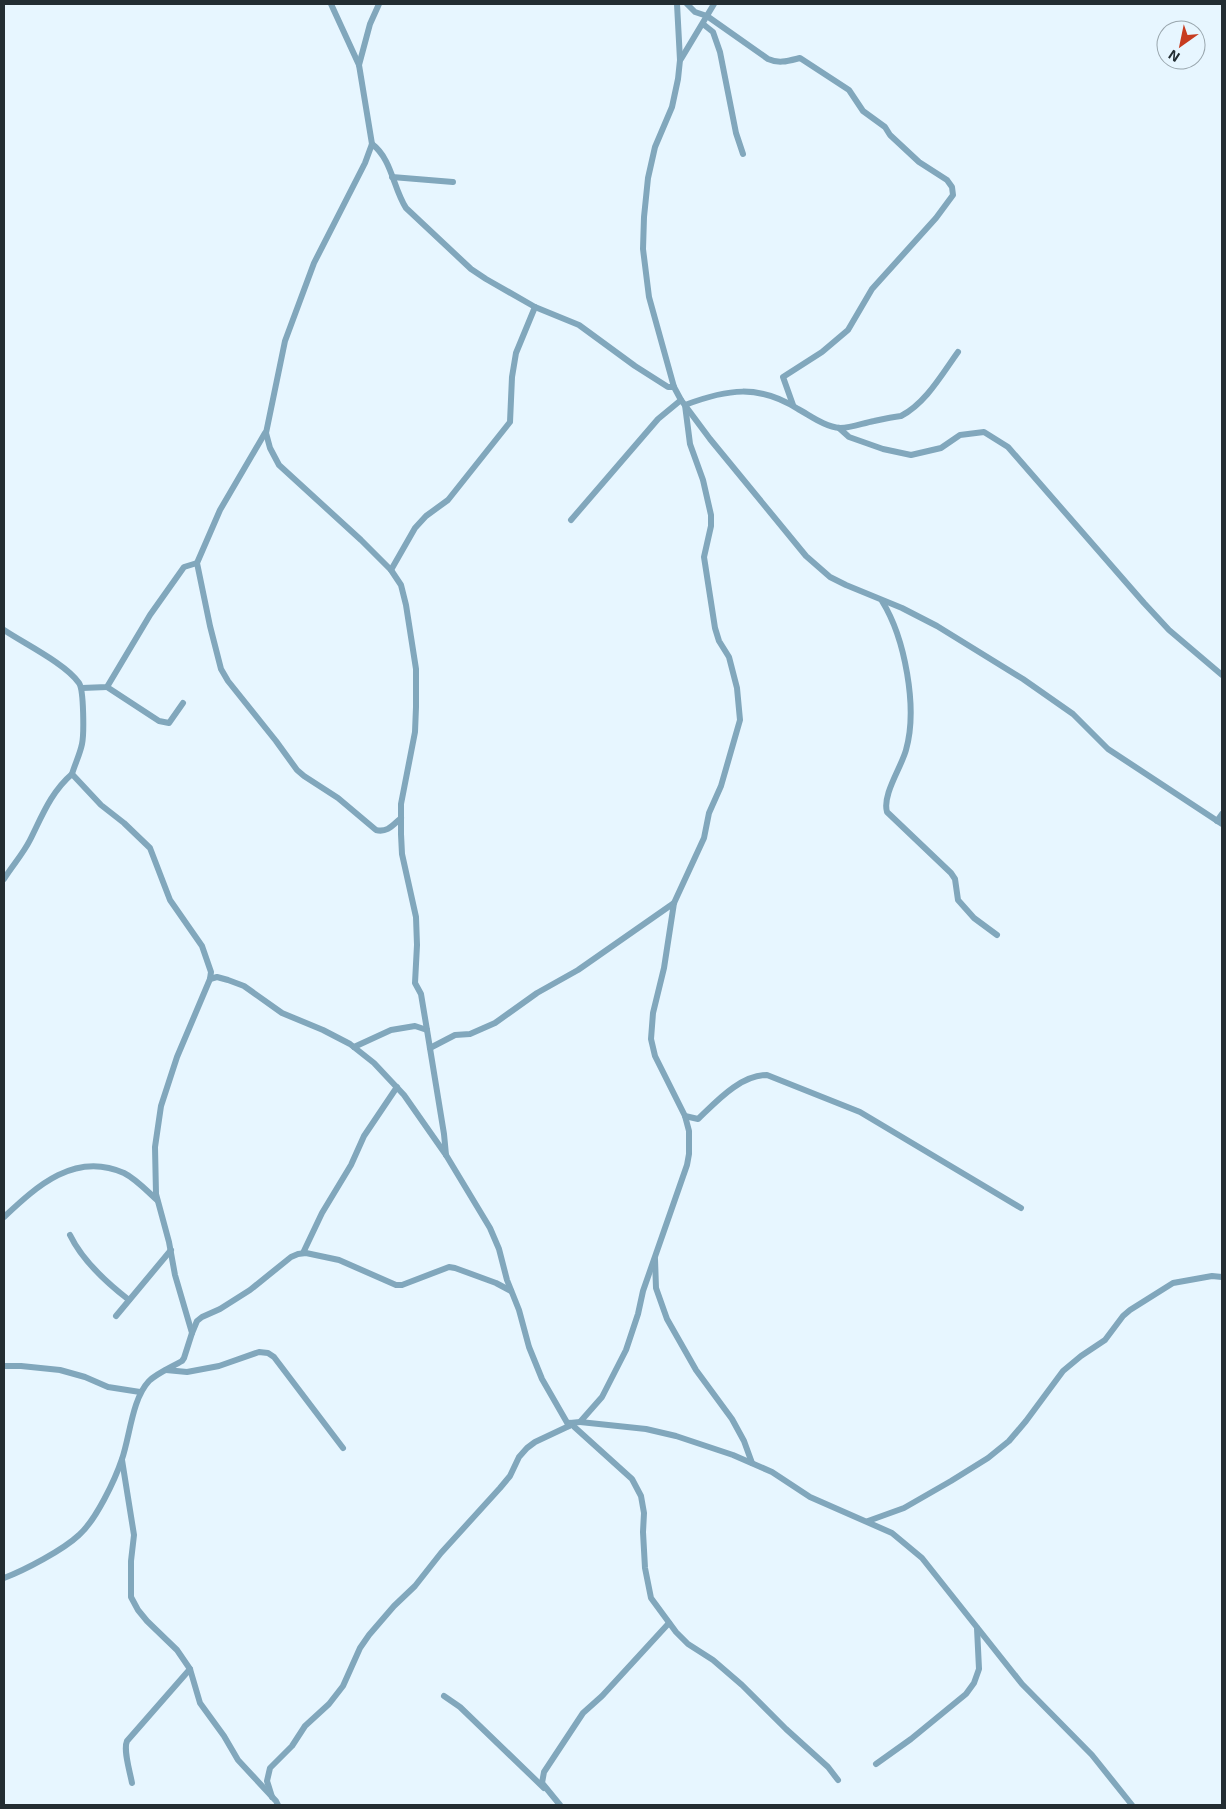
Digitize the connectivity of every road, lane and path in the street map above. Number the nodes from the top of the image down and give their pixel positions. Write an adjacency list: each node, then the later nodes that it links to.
1 (331, 4): 9 (street)
2 (379, 4): 9 (street)
3 (677, 4): 8 (street)
4 (687, 4): 6 (street)
5 (714, 4): 6 (street)
6 (707, 16): 7 (street); 18 (street)
7 (703, 24): 8 (street); 11 (street)
8 (680, 60): 16 (street)
9 (359, 66): 10 (street)
10 (372, 144): 12 (street); 20 (street)
11 (743, 154)
12 (392, 177): 13 (street); 14 (street)
13 (453, 182)
14 (535, 307): 16 (street); 23 (street)
15 (958, 352): 19 (street)
16 (674, 387): 17 (street)
17 (683, 402): 18 (street); 21 (street); 24 (street); 35 (street)
18 (793, 405): 19 (street)
19 (839, 428): 26 (street)
20 (266, 433): 22 (street); 23 (street)
21 (571, 520)
22 (198, 563): 27 (street); 32 (street)
23 (391, 570): 32 (street)
24 (882, 601): 33 (street); 36 (street)
25 (4, 630): 28 (street)
26 (1222, 675)
27 (107, 687): 28 (street); 29 (street)
28 (82, 688): 30 (street)
29 (183, 703)
30 (72, 774): 34 (street); 37 (street)
31 (1222, 814): 33 (street)
32 (400, 818): 38 (street)
33 (1220, 822)
34 (4, 879)
35 (674, 903): 40 (street); 42 (street)
36 (997, 935)
37 (210, 979): 39 (street); 44 (street)
38 (427, 1030): 39 (street); 40 (street)
39 (354, 1047): 41 (street)
40 (430, 1048): 43 (street)
41 (397, 1087): 43 (street); 49 (street)
42 (685, 1116): 45 (street); 50 (street)
43 (446, 1156): 52 (street)
44 (158, 1200): 46 (street); 48 (street)
45 (1021, 1208)
46 (4, 1217)
47 (70, 1235): 53 (street)
48 (171, 1250): 53 (street); 55 (street)
49 (303, 1253): 52 (street); 55 (street)
50 (655, 1256): 59 (street); 63 (street)
51 (1222, 1277): 64 (street)
52 (511, 1291): 60 (street)
53 (129, 1300): 54 (street)
54 (116, 1316)
55 (192, 1334): 57 (street)
56 (4, 1366): 58 (street)
57 (166, 1370): 58 (street); 61 (street)
58 (140, 1392): 62 (street)
59 (580, 1422): 60 (street); 63 (street)
60 (569, 1425): 66 (street); 74 (street)
61 (344, 1448)
62 (122, 1458): 65 (street); 68 (street)
63 (752, 1463): 64 (street)
64 (868, 1522): 67 (street)
65 (4, 1578)
66 (669, 1623): 71 (street); 73 (street)
67 (977, 1627): 70 (street); 77 (street)
68 (190, 1669): 72 (street); 74 (street)
69 (444, 1696): 73 (street)
70 (876, 1764)
71 (838, 1780)
72 (132, 1783)
73 (548, 1792): 76 (street)
74 (272, 1797): 75 (street)
75 (278, 1805)
76 (560, 1805)
77 (1132, 1805)

